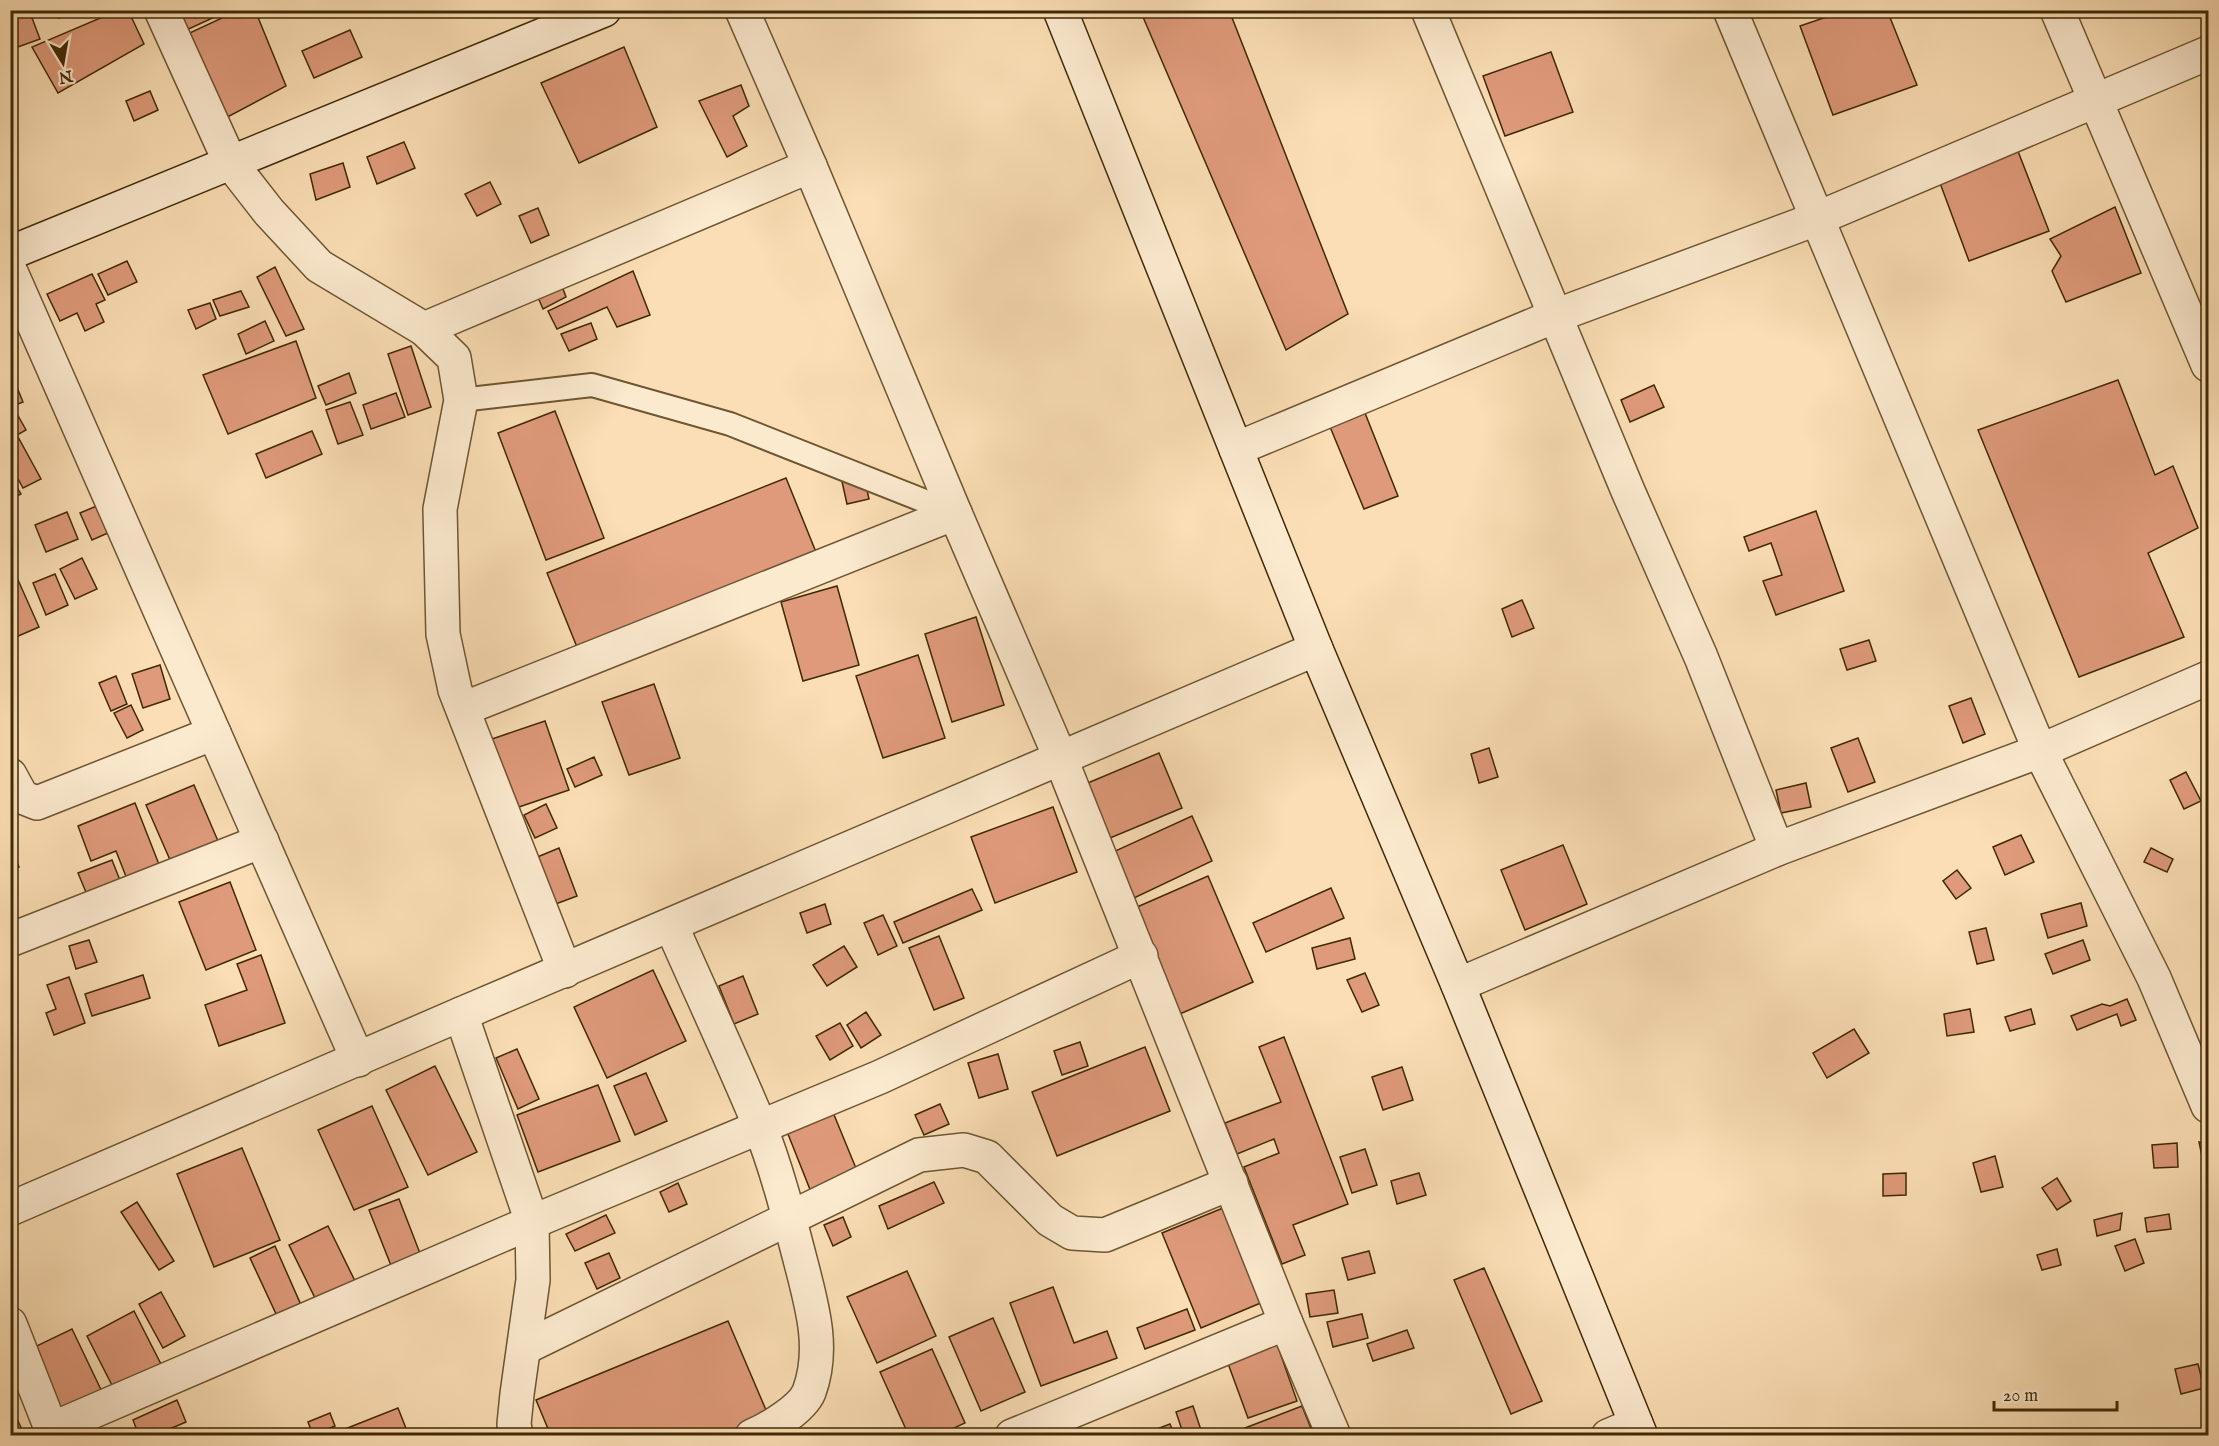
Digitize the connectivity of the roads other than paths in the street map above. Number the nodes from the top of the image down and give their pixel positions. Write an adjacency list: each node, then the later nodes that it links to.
1 (161, 10): 10 (street)
2 (604, 10): 10 (street)
3 (742, 10): 11 (street)
4 (1060, 10): 19 (street)
5 (1428, 10): 15 (street)
6 (1730, 10): 12 (street)
7 (2057, 10): 9 (street)
8 (2208, 53): 9 (street)
9 (2095, 100): 12 (street); 17 (street)
10 (230, 162): 13 (street); 16 (street)
11 (810, 166): 16 (street); 20 (street)
12 (1816, 219): 15 (street); 25 (street)
13 (10, 253)
14 (10, 270): 24 (street)
15 (1555, 316): 19 (street); 29 (street)
16 (424, 329): 18 (street)
17 (2208, 365)
18 (461, 400): 20 (lane); 23 (street)
19 (1236, 449): 21 (street)
20 (955, 513): 23 (street); 26 (street)
21 (1316, 649): 26 (street); 34 (street)
22 (2208, 678): 25 (street)
23 (462, 709): 33 (street)
24 (214, 733): 27 (street); 28 (street)
25 (2040, 751): 29 (street); 37 (street)
26 (1060, 757): 30 (street); 32 (street)
27 (10, 775)
28 (262, 840): 31 (street); 36 (street)
29 (1777, 849): 34 (street)
30 (671, 924): 33 (street); 38 (street)
31 (10, 940)
32 (1141, 956): 38 (street); 39 (street)
33 (565, 971): 35 (street)
34 (1458, 985): 47 (street)
35 (461, 1014): 36 (street); 42 (street)
36 (358, 1060): 40 (street)
37 (2208, 1106)
38 (759, 1126): 41 (street); 42 (street)
39 (1231, 1183): 41 (street); 43 (street)
40 (10, 1209)
41 (790, 1219): 45 (street); 48 (street)
42 (532, 1222): 45 (street); 46 (street)
43 (1286, 1323): 50 (street); 51 (street)
44 (10, 1324): 46 (street)
45 (524, 1348): 49 (street)
46 (53, 1432)
47 (1628, 1432)
48 (759, 1434)
49 (516, 1436)
50 (1012, 1436)
51 (1334, 1436)

